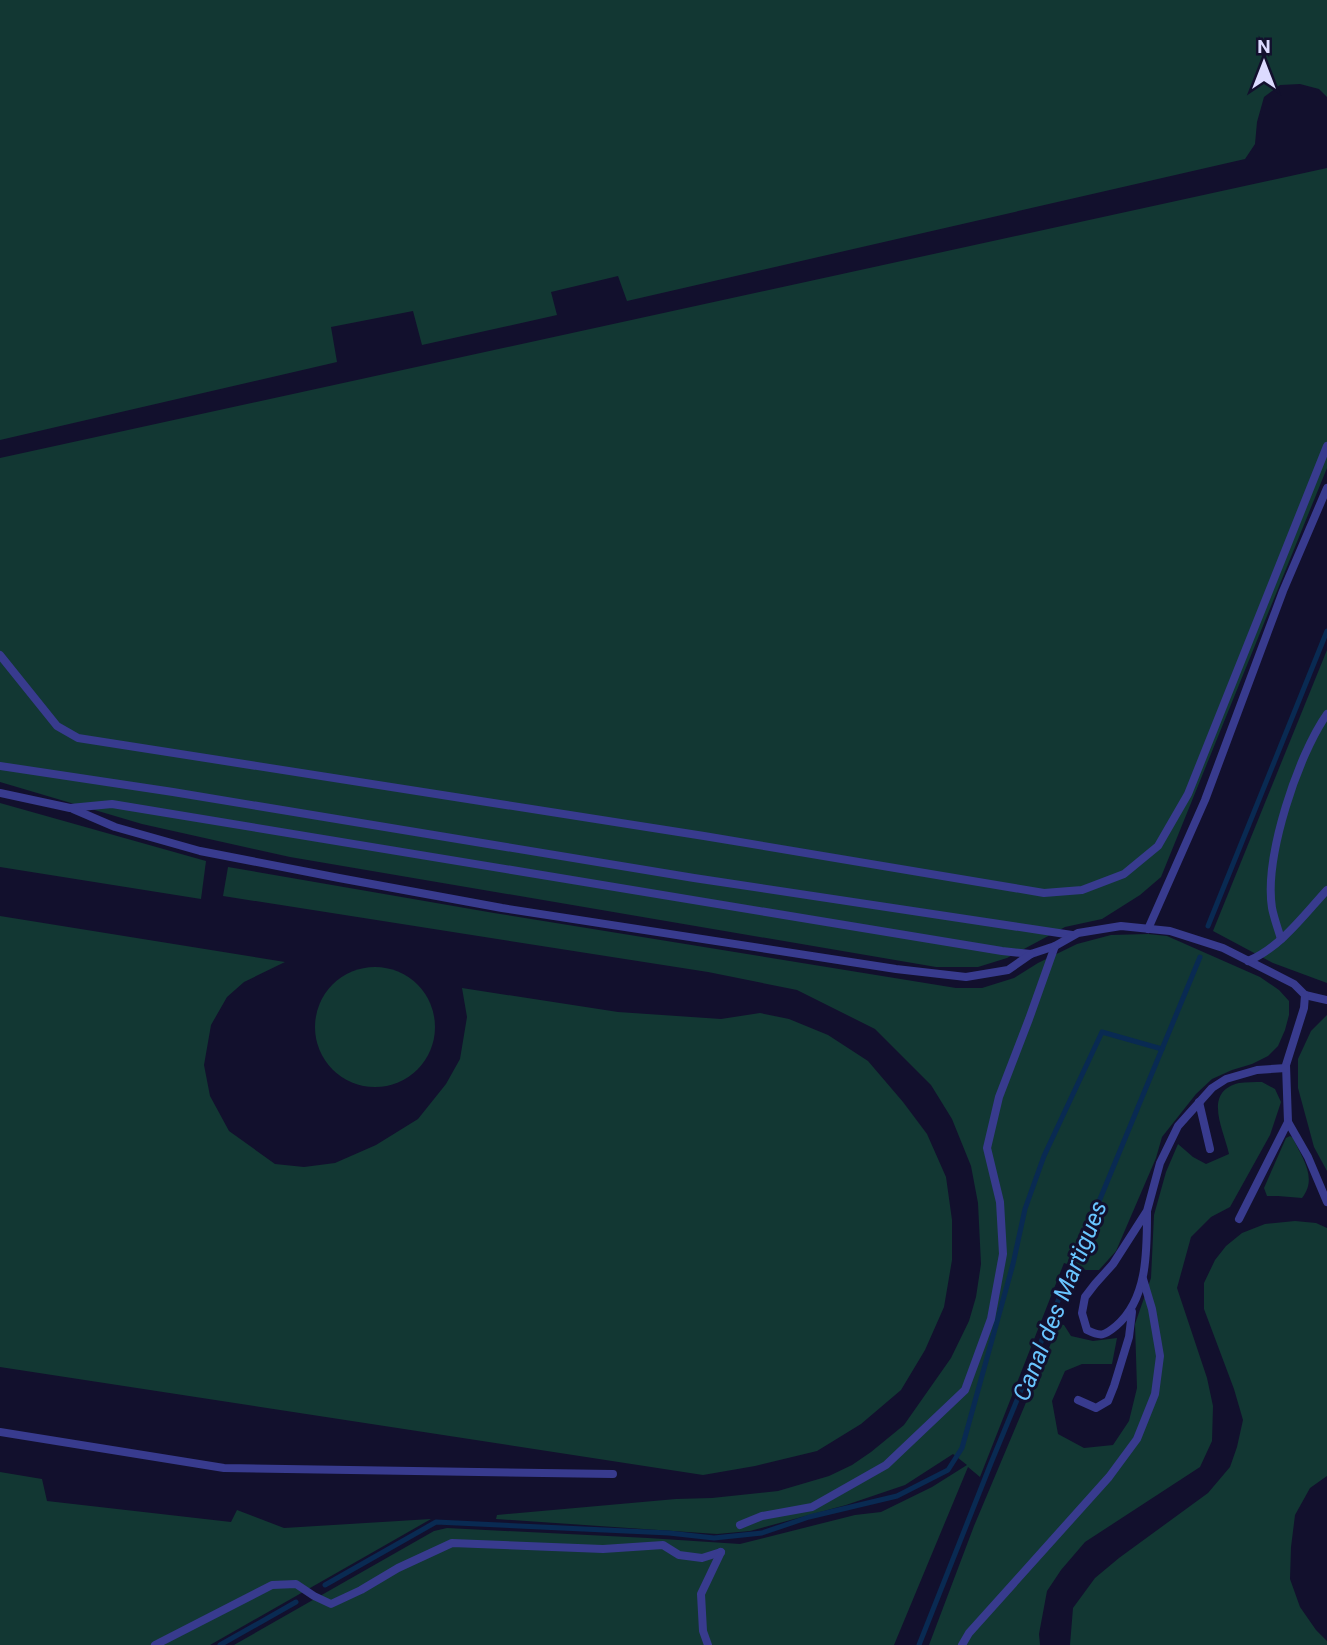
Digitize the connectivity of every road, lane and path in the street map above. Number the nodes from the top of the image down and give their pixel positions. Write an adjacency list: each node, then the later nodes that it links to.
1 (1327, 446): 3 (lane)
2 (1327, 488): 9 (lane)
3 (0, 655)
4 (1327, 713): 11 (lane)
5 (0, 766): 10 (lane)
6 (0, 793): 7 (lane)
7 (70, 808): 13 (lane); 13 (lane)
8 (1327, 890): 11 (lane)
9 (1148, 929): 10 (lane); 14 (lane)
10 (1073, 936): 12 (lane)
11 (1281, 939): 14 (lane)
12 (1055, 946): 13 (lane); 29 (lane)
13 (1031, 954)
14 (1248, 961): 15 (lane)
15 (1305, 995): 16 (lane); 17 (lane)
16 (1327, 1000)
17 (1286, 1068): 18 (lane); 19 (lane)
18 (1199, 1102): 20 (lane); 22 (lane)
19 (1288, 1122): 21 (lane); 23 (lane)
20 (1210, 1149)
21 (1327, 1202)
22 (1147, 1211): 24 (lane); 25 (lane)
23 (1239, 1219)
24 (1143, 1279): 25 (lane); 32 (lane)
25 (1132, 1306): 26 (lane)
26 (1078, 1400)
27 (0, 1432): 28 (lane)
28 (613, 1474)
29 (740, 1525)
30 (155, 1645): 31 (lane)
31 (708, 1645)
32 (962, 1645)

